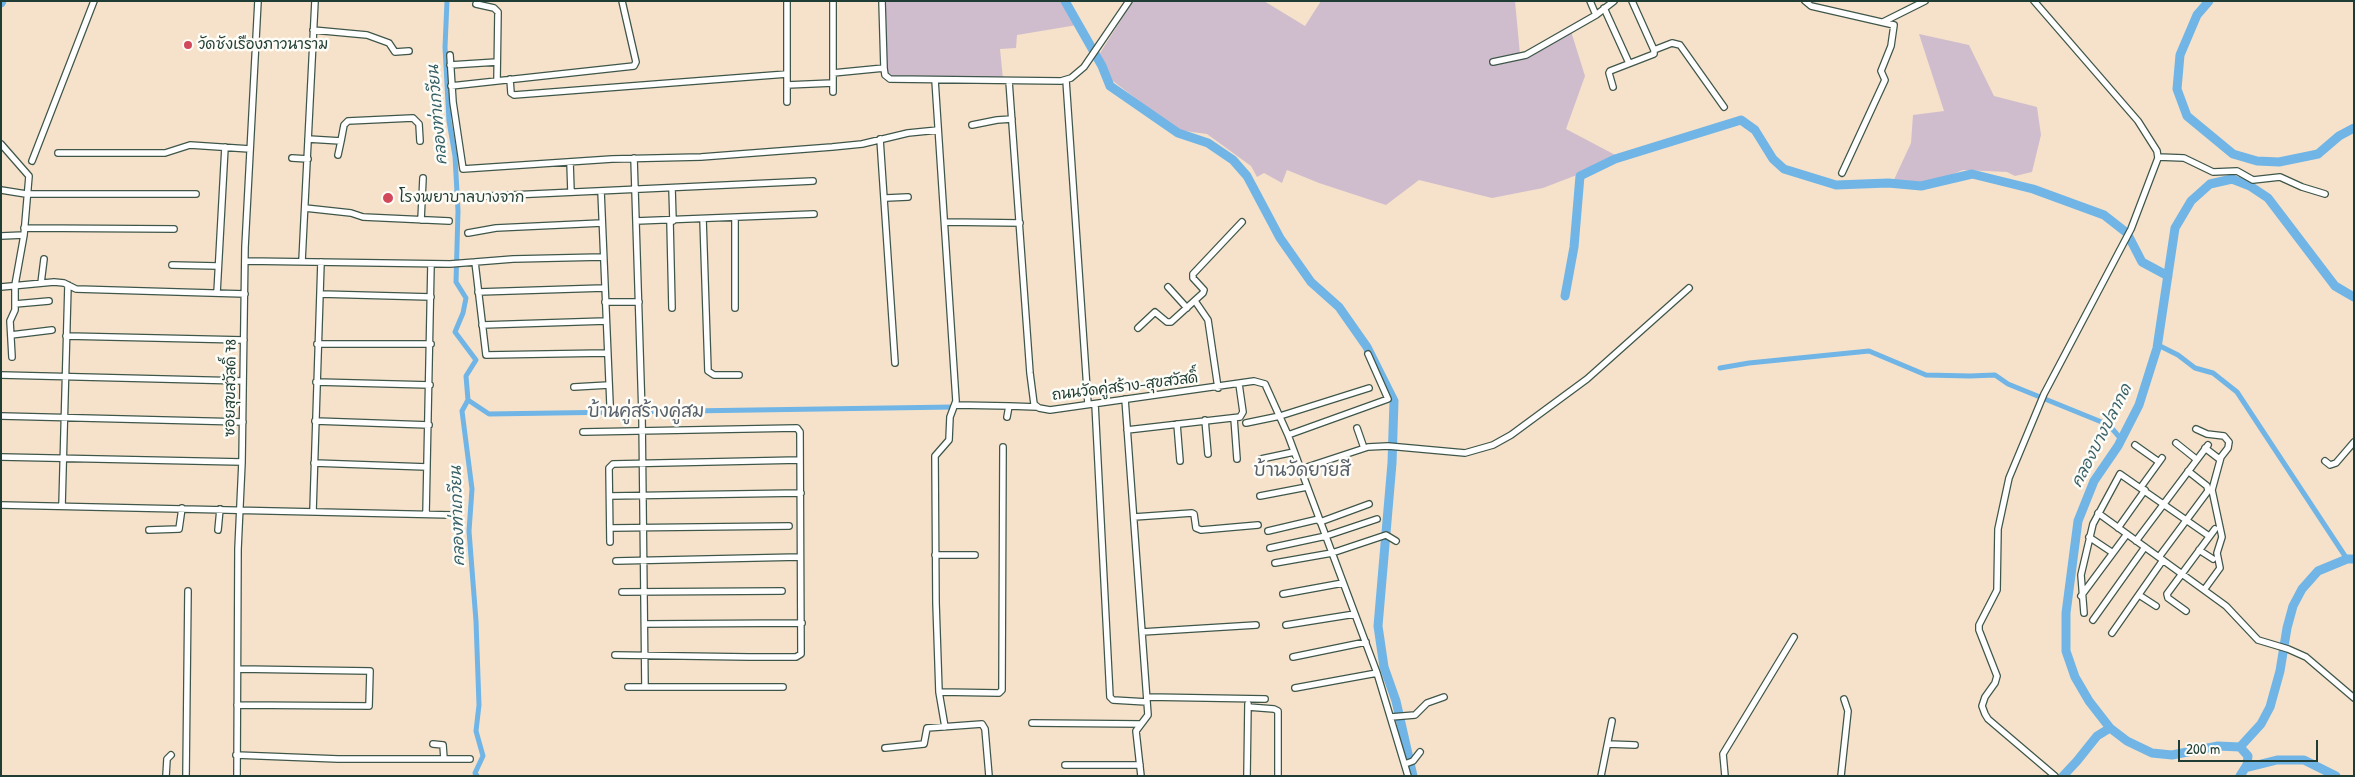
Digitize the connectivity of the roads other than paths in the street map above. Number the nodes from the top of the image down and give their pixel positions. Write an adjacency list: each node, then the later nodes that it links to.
1 (94, 1): 60 (street)
2 (258, 1): 21 (street, ซอยสุขสวัสดิ์ 78)
3 (315, 1): 19 (street)
4 (622, 1): 32 (street)
5 (787, 1): 31 (street)
6 (833, 1): 30 (street)
7 (882, 1): 29 (street)
8 (1129, 1): 34 (street)
9 (1590, 1): 17 (street)
10 (1614, 1): 16 (street)
11 (1632, 1): 22 (street)
12 (1805, 1): 18 (street)
13 (1925, 1): 18 (street)
14 (2034, 1): 56 (street)
15 (476, 4): 25 (street)
16 (1604, 8): 17 (street); 27 (street)
17 (1596, 15): 26 (street)
18 (1883, 22): 62 (street)
19 (313, 30): 23 (street); 47 (street)
20 (223, 42): 21 (street)
21 (256, 45): 53 (street, ซอยสุขสวัสดิ์ 78)
22 (1654, 50): 27 (street); 43 (street)
23 (408, 51)
24 (450, 55): 28 (street)
25 (496, 62): 28 (street); 35 (street)
26 (1493, 62)
27 (1629, 63): 40 (street)
28 (450, 66): 39 (street)
29 (884, 68): 30 (street); 33 (street)
30 (833, 73): 37 (street)
31 (788, 74): 32 (street); 38 (street)
32 (510, 79): 35 (street)
33 (935, 80): 36 (street); 46 (street)
34 (1066, 80): 36 (street); 148 (street)
35 (497, 81): 39 (street)
36 (1009, 81): 44 (street, ถนนวัดคู่สร้าง-สุขสวัสดิ์)
37 (833, 83): 38 (street); 41 (street)
38 (787, 85): 42 (street)
39 (452, 86): 61 (street)
40 (1613, 87)
41 (833, 92)
42 (787, 102)
43 (1724, 107)
44 (1012, 119): 45 (street); 87 (street, ถนนวัดคู่สร้าง-สุขสวัสดิ์)
45 (972, 125)
46 (938, 130): 48 (street); 84 (street)
47 (308, 139): 49 (street); 59 (street)
48 (880, 139): 58 (street); 75 (street)
49 (340, 141): 50 (street); 55 (street)
50 (420, 141)
51 (1, 144): 70 (street)
52 (225, 147): 53 (street); 54 (street); 101 (street)
53 (250, 149): 95 (street, ซอยสุขสวัสดิ์ 78)
54 (58, 153)
55 (338, 155)
56 (2158, 157): 72 (street); 311 (street)
57 (292, 158): 59 (street)
58 (634, 158): 61 (street); 66 (street)
59 (308, 159): 76 (street)
60 (32, 161)
61 (570, 162): 69 (street)
62 (1842, 173)
63 (423, 178): 80 (street)
64 (813, 181): 65 (street)
65 (672, 188): 66 (street); 83 (street)
66 (634, 189): 68 (street); 82 (street)
67 (1, 190): 70 (street)
68 (601, 191): 69 (street); 86 (street)
69 (571, 192): 73 (street)
70 (26, 194): 71 (street); 88 (street)
71 (196, 194)
72 (2325, 194)
73 (468, 197)
74 (908, 197): 75 (street)
75 (886, 198): 134 (street)
76 (305, 208): 80 (street); 96 (street)
77 (814, 214): 78 (street)
78 (735, 218): 79 (street); 120 (street)
79 (703, 219): 83 (street); 135 (street)
80 (421, 220): 81 (street)
81 (449, 221)
82 (636, 221): 83 (street); 117 (street)
83 (671, 221): 119 (street)
84 (945, 222): 87 (street); 150 (street)
85 (1242, 222): 115 (street)
86 (602, 223): 90 (street); 93 (street)
87 (1020, 223): 152 (street, ถนนวัดคู่สร้าง-สุขสวัสดิ์)
88 (24, 228): 89 (street); 91 (street)
89 (174, 229)
90 (468, 234)
91 (24, 235): 92 (street); 103 (street)
92 (1, 236)
93 (603, 256): 98 (street); 107 (street)
94 (44, 259): 102 (street)
95 (245, 261): 96 (street); 111 (street, ซอยสุขสวัสดิ์ 78)
96 (302, 261): 97 (street)
97 (321, 262): 99 (street); 112 (street)
98 (475, 262): 99 (street); 109 (street)
99 (431, 264): 113 (street)
100 (172, 265): 101 (street)
101 (217, 266): 110 (street)
102 (41, 282): 103 (street); 104 (street)
103 (15, 285): 105 (street); 118 (street)
104 (68, 285): 110 (street); 127 (street)
105 (1, 287)
106 (1168, 287): 121 (street)
107 (604, 288): 109 (street); 116 (street)
108 (1689, 288): 174 (street)
109 (478, 292): 123 (street)
110 (217, 293): 111 (street)
111 (245, 294): 128 (street, ซอยสุขสวัสดิ์ 78)
112 (320, 294): 113 (street); 129 (street)
113 (431, 296): 130 (street)
114 (49, 301): 118 (street)
115 (1195, 301): 121 (street); 144 (street)
116 (605, 302): 117 (street); 122 (street)
117 (639, 302): 166 (street)
118 (15, 304): 126 (street)
119 (672, 308)
120 (735, 308)
121 (1187, 308): 124 (street)
122 (606, 321): 123 (street); 131 (street)
123 (482, 325): 131 (street)
124 (1138, 328)
125 (52, 330): 126 (street)
126 (11, 335): 133 (street)
127 (66, 336): 128 (street); 137 (street)
128 (244, 340): 138 (street, ซอยสุขสวัสดิ์ 78)
129 (316, 344): 130 (street); 139 (street)
130 (431, 344): 141 (street)
131 (607, 353): 142 (street)
132 (1368, 354): 169 (street)
133 (12, 357)
134 (896, 363)
135 (739, 375)
136 (1, 376): 137 (street)
137 (66, 377): 138 (street); 155 (street)
138 (243, 381): 159 (street, ซอยสุขสวัสดิ์ 78)
139 (316, 382): 141 (street); 160 (street)
140 (1239, 384): 144 (street, ถนนวัดคู่สร้าง-สุขสวัสดิ์); 154 (street, ถนนวัดคู่สร้าง-สุขสวัสดิ์); 157 (street)
141 (430, 385): 163 (street)
142 (608, 385): 143 (street); 147 (street)
143 (574, 387)
144 (1218, 388): 146 (street, ถนนวัดคู่สร้าง-สุขสวัสดิ์)
145 (1369, 388): 154 (street)
146 (1125, 399): 149 (street, ถนนวัดคู่สร้าง-สุขสวัสดิ์); 167 (street)
147 (610, 404)
148 (1088, 404): 149 (street, ถนนวัดคู่สร้าง-สุขสวัสดิ์); 152 (street, ถนนวัดคู่สร้าง-สุขสวัสดิ์)
149 (1095, 404): 279 (street)
150 (956, 405): 151 (street); 234 (street)
151 (1009, 406): 152 (street); 156 (street)
152 (1037, 407)
153 (1, 416): 155 (street)
154 (1280, 416): 161 (street); 169 (street, ถนนวัดคู่สร้าง-สุขสวัสดิ์)
155 (65, 417): 159 (street); 178 (street)
156 (1006, 417)
157 (1234, 418): 158 (street); 181 (street)
158 (1205, 420): 162 (street); 176 (street)
159 (242, 422): 186 (street, ซอยสุขสวัสดิ์ 78)
160 (315, 422): 163 (street); 187 (street)
161 (1246, 423)
162 (1177, 424): 167 (street); 184 (street)
163 (429, 425): 189 (street)
164 (1357, 428): 174 (street)
165 (2196, 429): 244 (street)
166 (642, 430): 168 (street); 183 (street); 188 (street)
167 (1127, 430): 209 (street)
168 (583, 432)
169 (1288, 435): 175 (street, ถนนวัดคู่สร้าง-สุขสวัสดิ์)
170 (2354, 442): 185 (street)
171 (2176, 444): 182 (street)
172 (2135, 445): 193 (street)
173 (1003, 447): 274 (street)
174 (1364, 448): 190 (street)
175 (1294, 452): 179 (street); 190 (street, ถนนวัดคู่สร้าง-สุขสวัสดิ์)
176 (1208, 454)
177 (1, 457): 178 (street)
178 (64, 458): 186 (street); 201 (street)
179 (1261, 458)
180 (2218, 458): 182 (street)
181 (1237, 459)
182 (2196, 459): 191 (street)
183 (800, 460): 188 (street); 194 (street)
184 (1180, 461)
185 (2326, 461)
186 (242, 462): 204 (street, ซอยสุขสวัสดิ์ 78)
187 (314, 463): 189 (street); 205 (street)
188 (643, 463): 195 (street); 196 (street)
189 (427, 467): 207 (street)
190 (1301, 469): 192 (street, ถนนวัดคู่สร้าง-สุขสวัสดิ์)
191 (2188, 472): 199 (street); 212 (street)
192 (1307, 488): 197 (street); 211 (street, ถนนวัดคู่สร้าง-สุขสวัสดิ์)
193 (2143, 489): 199 (street); 206 (street); 217 (street)
194 (801, 493): 195 (street); 236 (street)
195 (643, 495): 196 (street); 216 (street)
196 (610, 496): 215 (street)
197 (1260, 496)
198 (1369, 504): 211 (street)
199 (2164, 504): 212 (street); 227 (street)
200 (1, 505): 201 (street)
201 (62, 506): 202 (street)
202 (182, 508): 203 (street); 219 (street)
203 (220, 509): 204 (street); 220 (street)
204 (239, 509): 205 (street); 268 (street, ซอยสุขสวัสดิ์ 78)
205 (313, 511): 207 (street)
206 (2098, 513): 217 (street); 225 (street)
207 (426, 514): 208 (street)
208 (452, 516)
209 (1134, 517): 213 (street); 261 (street)
210 (1377, 519): 223 (street)
211 (1320, 521): 221 (street); 223 (street, ถนนวัดคู่สร้าง-สุขสวัสดิ์)
212 (2187, 521): 224 (street); 237 (street)
213 (1258, 525)
214 (788, 526): 216 (street)
215 (610, 528): 216 (street); 228 (street)
216 (644, 528): 239 (street)
217 (2118, 528): 222 (street)
218 (2215, 528): 224 (street)
219 (149, 530)
220 (218, 530)
221 (1268, 531)
222 (2127, 534): 227 (street); 233 (street)
223 (1326, 536): 230 (street); 232 (street, ถนนวัดคู่สร้าง-สุขสวัสดิ์)
224 (2209, 536): 231 (street)
225 (2090, 537): 233 (street); 251 (street)
226 (1396, 541): 232 (street)
227 (2136, 541): 229 (street)
228 (610, 542)
229 (2145, 547): 237 (street); 256 (street)
230 (1270, 548)
231 (2199, 550): 238 (street); 242 (street)
232 (1332, 553): 241 (street); 243 (street, ถนนวัดคู่สร้าง-สุขสวัสดิ์)
233 (2113, 554): 251 (street)
234 (935, 555): 235 (street); 274 (street)
235 (975, 555)
236 (800, 557): 239 (street); 257 (street)
237 (2161, 559): 242 (street); 250 (street)
238 (2213, 559)
239 (644, 560): 240 (street); 248 (street)
240 (616, 561)
241 (1275, 563)
242 (2182, 574): 244 (street); 253 (street)
243 (1344, 583): 249 (street); 255 (street, ถนนวัดคู่สร้าง-สุขสวัสดิ์)
244 (2204, 590): 276 (street)
245 (782, 591): 248 (street)
246 (188, 592): 301 (street)
247 (622, 592): 248 (street)
248 (644, 592): 258 (street)
249 (1283, 594)
250 (2139, 594): 252 (street); 262 (street)
251 (2081, 596): 254 (street)
252 (2156, 606)
253 (2186, 611)
254 (2084, 613)
255 (1355, 614): 260 (street); 264 (street, ถนนวัดคู่สร้าง-สุขสวัสดิ์)
256 (2093, 620)
257 (802, 622): 258 (street); 266 (street)
258 (645, 624): 266 (street)
259 (1256, 626): 261 (street)
260 (1286, 626)
261 (1142, 632): 279 (street)
262 (2112, 633)
263 (1794, 637): 309 (street)
264 (1366, 642): 267 (street); 269 (street, ถนนวัดคู่สร้าง-สุขสวัสดิ์)
265 (615, 656): 266 (street)
266 (645, 656): 270 (street)
267 (1293, 657)
268 (238, 669): 281 (street, ซอยสุขสวัสดิ์ 78); 281 (street)
269 (1377, 673): 273 (street); 283 (street, ถนนวัดคู่สร้าง-สุขสวัสดิ์)
270 (645, 687): 271 (street); 272 (street)
271 (783, 687)
272 (628, 688)
273 (1295, 688)
274 (940, 692): 287 (street)
275 (1444, 698): 283 (street)
276 (2354, 698)
277 (1248, 699): 278 (street); 279 (street); 282 (street)
278 (1265, 699)
279 (1147, 700): 286 (street)
280 (1845, 701): 310 (street)
281 (237, 705): 294 (street, ซอยสุขสวัสดิ์ 78)
282 (1248, 708): 305 (street); 306 (street)
283 (1393, 716): 297 (street, ถนนวัดคู่สร้าง-สุขสวัสดิ์)
284 (1612, 721): 289 (street)
285 (1032, 723): 286 (street)
286 (1141, 724): 299 (street)
287 (944, 727): 291 (street); 303 (street)
288 (433, 744): 295 (street)
289 (1608, 744): 290 (street); 308 (street)
290 (1635, 745)
291 (885, 748)
292 (1420, 752): 297 (street)
293 (171, 755): 300 (street)
294 (236, 755): 295 (street); 302 (street, ซอยสุขสวัสดิ์ 78)
295 (444, 759): 296 (street)
296 (470, 759)
297 (1409, 762): 307 (street, ถนนวัดคู่สร้าง-สุขสวัสดิ์)
298 (1064, 765): 299 (street)
299 (1140, 765): 304 (street)
300 (166, 776)
301 (186, 776)
302 (237, 776)
303 (988, 776)
304 (1141, 776)
305 (1248, 776)
306 (1278, 776)
307 (1408, 776)
308 (1601, 776)
309 (1725, 776)
310 (1841, 776)
311 (2055, 776)

